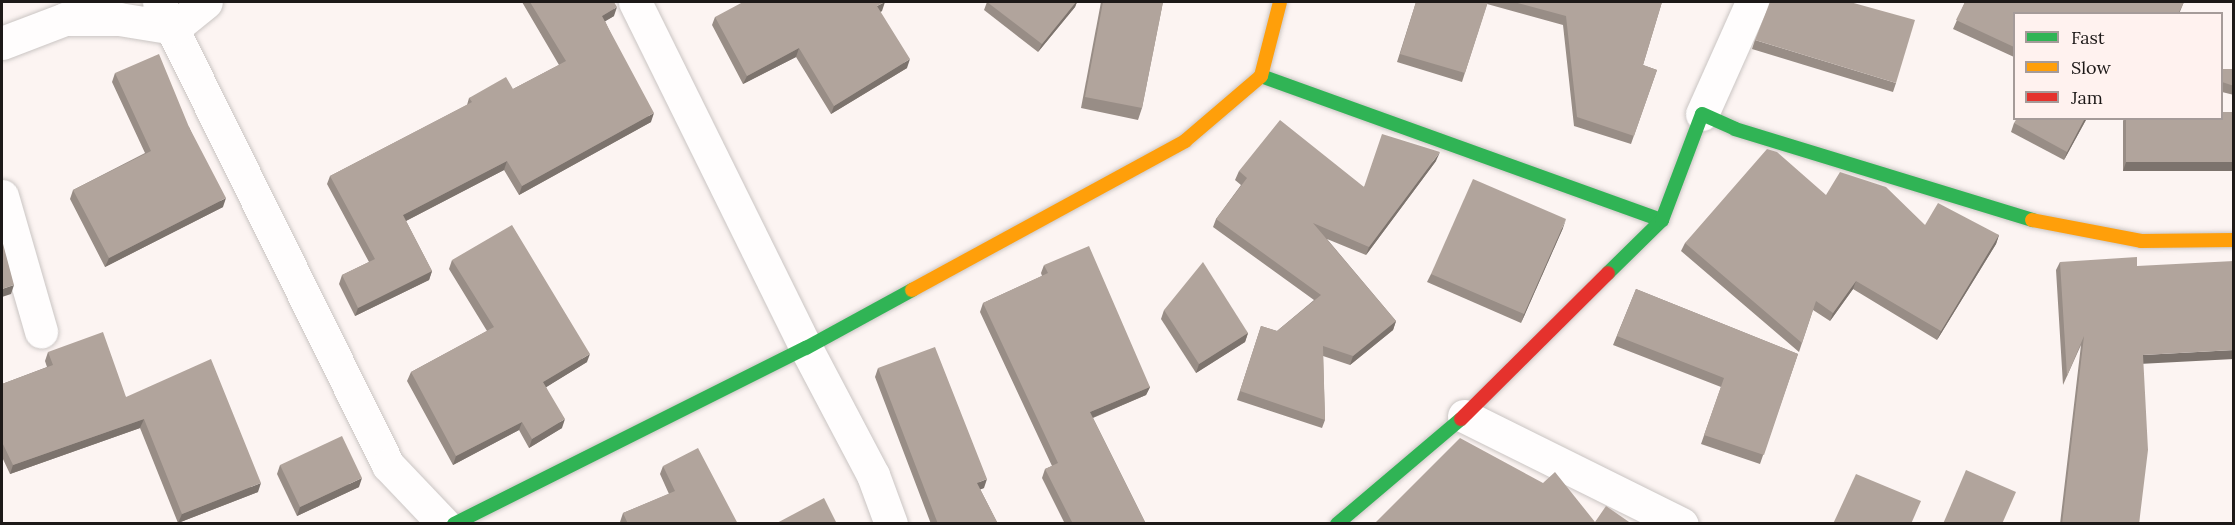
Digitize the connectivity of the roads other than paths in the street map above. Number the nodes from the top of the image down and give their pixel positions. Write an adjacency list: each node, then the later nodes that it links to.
1 (206, 2): 5 (street)
2 (635, 2): 13 (street)
3 (1280, 2): 7 (street)
4 (1752, 2): 8 (street)
5 (167, 15): 6 (street); 15 (street)
6 (2, 43)
7 (1261, 76): 10 (street); 13 (street)
8 (1702, 114): 10 (street); 11 (street)
9 (2, 196): 12 (street)
10 (1662, 220): 14 (street)
11 (2234, 240)
12 (41, 331)
13 (806, 348): 16 (street); 17 (street)
14 (1464, 416): 18 (street); 19 (street)
15 (444, 524)
16 (454, 524)
17 (891, 524)
18 (1337, 524)
19 (1682, 524)

